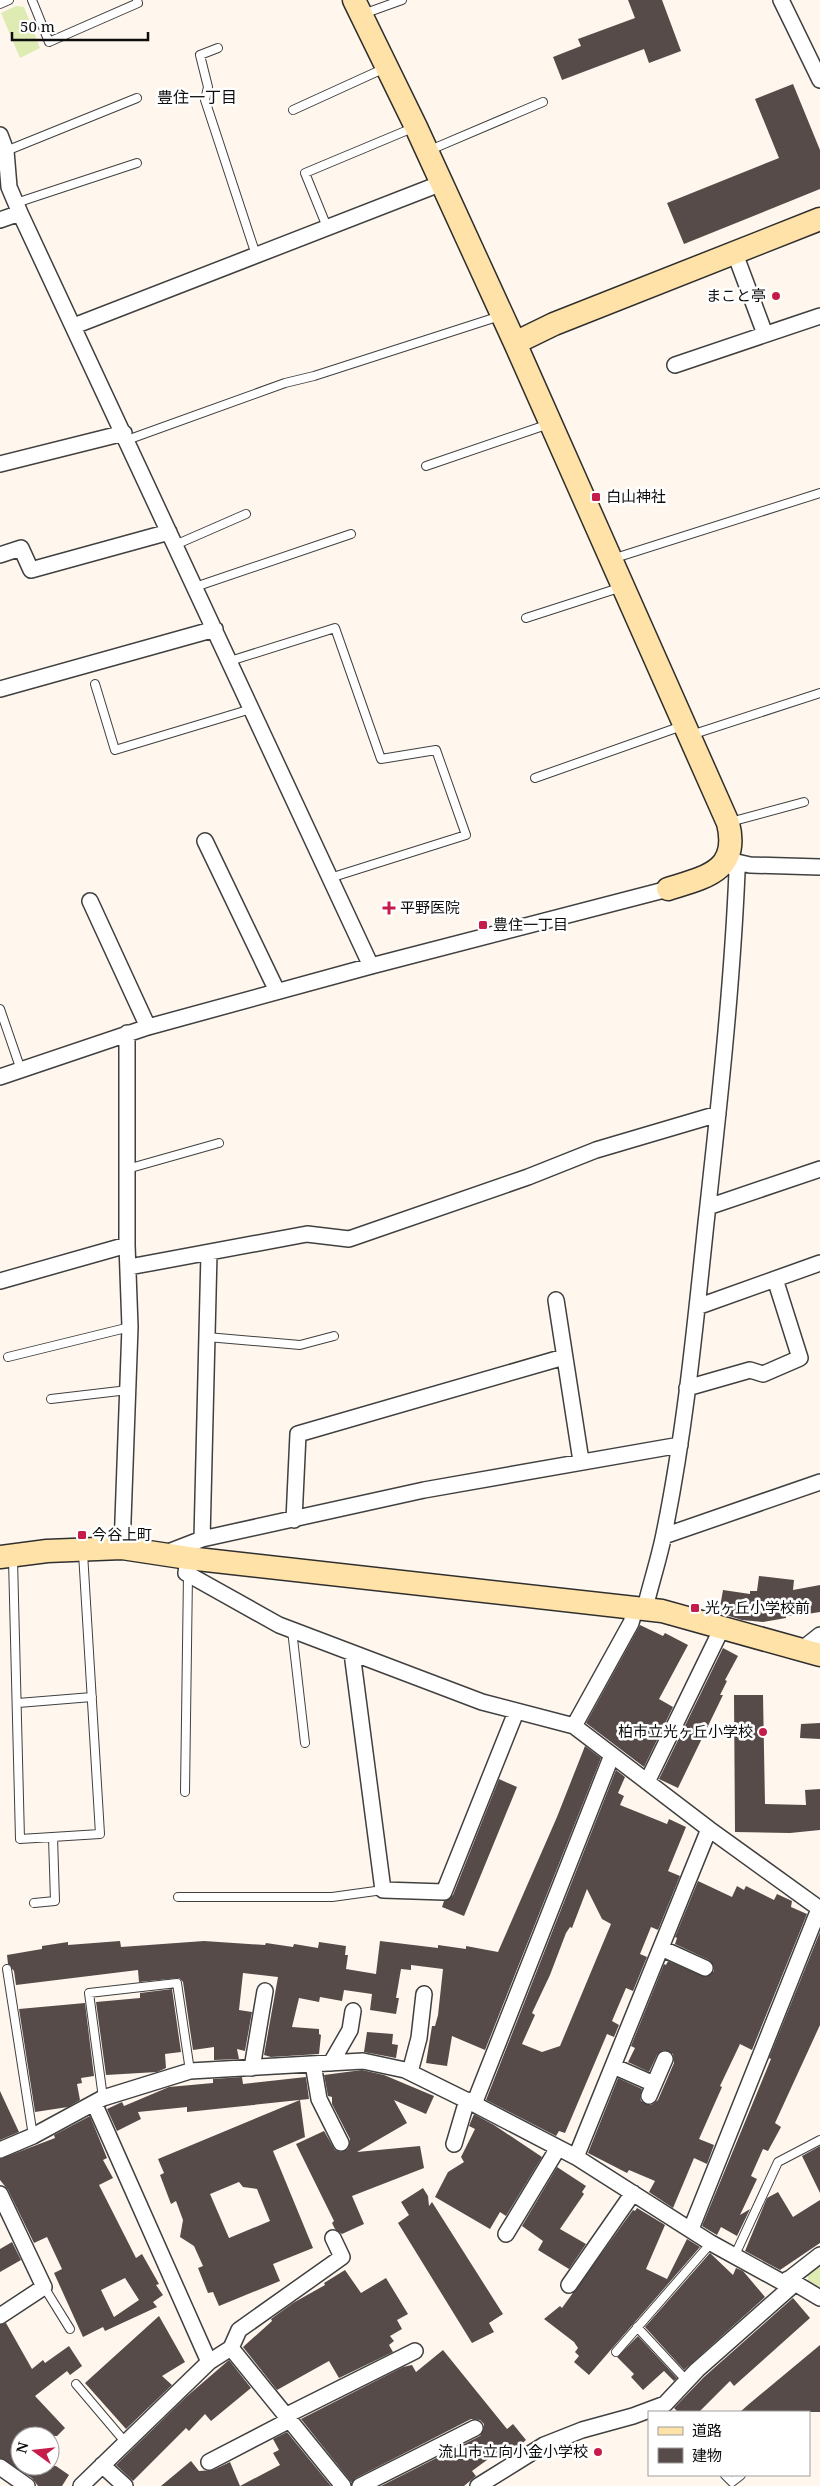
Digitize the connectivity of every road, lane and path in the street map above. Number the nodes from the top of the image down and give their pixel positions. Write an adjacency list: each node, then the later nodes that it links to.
1 (9, 0): 6 (lane)
2 (32, 0): 3 (lane)
3 (137, 0)
4 (402, 0): 7 (lane)
5 (782, 0): 10 (street)
6 (0, 4)
7 (358, 7): 9 (street)
8 (218, 48): 25 (lane)
9 (387, 67): 13 (lane); 14 (street)
10 (820, 80)
11 (137, 98): 16 (lane)
12 (543, 102): 17 (lane)
13 (293, 110)
14 (416, 127): 17 (street); 23 (lane)
15 (0, 135): 16 (street)
16 (6, 151): 20 (street)
17 (427, 151): 19 (street)
18 (137, 162): 20 (lane)
19 (442, 182): 23 (street); 26 (street)
20 (18, 208): 22 (street); 28 (street)
21 (820, 219): 24 (street)
22 (0, 220)
23 (327, 227): 25 (street)
24 (734, 251): 29 (street); 30 (street)
25 (256, 255): 28 (street)
26 (502, 316): 30 (street); 33 (lane)
27 (820, 316): 29 (street)
28 (74, 326): 33 (street)
29 (766, 334): 31 (street)
30 (515, 343): 32 (street)
31 (675, 365)
32 (551, 423): 35 (lane); 41 (street)
33 (125, 437): 34 (street); 39 (street)
34 (0, 464)
35 (426, 466)
36 (820, 492): 41 (lane)
37 (246, 514): 39 (lane)
38 (351, 534): 43 (lane)
39 (172, 538): 40 (street); 43 (street)
40 (0, 556)
41 (612, 559): 42 (street)
42 (624, 586): 44 (lane); 51 (street)
43 (195, 587): 45 (street)
44 (526, 618)
45 (215, 629): 46 (street); 48 (street)
46 (230, 661): 50 (street); 58 (lane)
47 (95, 684): 50 (lane)
48 (0, 689)
49 (820, 693): 51 (lane)
50 (251, 708): 58 (street)
51 (689, 730): 52 (lane); 54 (street)
52 (535, 778)
53 (804, 802): 54 (lane)
54 (728, 823): 56 (street)
55 (205, 841): 62 (street)
56 (728, 860): 57 (street); 59 (street); 68 (street)
57 (820, 867)
58 (330, 878): 61 (street)
59 (668, 889): 61 (street)
60 (90, 901): 64 (street)
61 (371, 966): 62 (street)
62 (277, 991): 64 (street)
63 (0, 1009): 66 (lane)
64 (148, 1027): 65 (street)
65 (127, 1033): 66 (street); 70 (street)
66 (21, 1070): 67 (street)
67 (0, 1077)
68 (718, 1114): 72 (street); 74 (street)
69 (219, 1143): 70 (lane)
70 (127, 1169): 73 (street)
71 (820, 1169): 72 (street)
72 (708, 1207): 80 (street)
73 (127, 1245): 76 (street); 78 (street)
74 (209, 1252): 76 (street); 83 (street)
75 (820, 1263): 77 (street)
76 (129, 1267): 81 (street)
77 (775, 1279): 80 (street); 86 (street)
78 (0, 1281)
79 (556, 1300): 85 (street)
80 (697, 1307): 86 (street)
81 (130, 1327): 84 (lane); 87 (street)
82 (334, 1336): 83 (lane)
83 (207, 1337): 94 (street)
84 (8, 1357)
85 (564, 1357): 90 (street); 92 (street)
86 (687, 1388): 89 (street)
87 (128, 1390): 88 (lane); 96 (street)
88 (51, 1399)
89 (680, 1445): 90 (street); 93 (street)
90 (582, 1461): 92 (street)
91 (820, 1482): 93 (street)
92 (294, 1520): 94 (street)
93 (664, 1536): 100 (street)
94 (202, 1539): 97 (street)
95 (83, 1548): 96 (street); 98 (street); 106 (lane)
96 (122, 1548): 97 (street)
97 (163, 1554): 99 (street)
98 (6, 1556): 107 (lane)
99 (188, 1566): 100 (street); 102 (street); 113 (lane)
100 (640, 1607): 101 (street); 109 (street)
101 (722, 1628): 105 (street); 112 (street)
102 (292, 1630): 104 (street); 110 (lane)
103 (820, 1635): 105 (street)
104 (352, 1653): 108 (street); 116 (street)
105 (810, 1653)
106 (92, 1697): 107 (lane); 115 (lane)
107 (18, 1703): 115 (lane)
108 (516, 1712): 109 (street); 116 (street)
109 (574, 1726): 111 (street)
110 (305, 1743)
111 (612, 1755): 112 (street); 134 (street)
112 (647, 1782): 114 (street)
113 (185, 1792)
114 (709, 1830): 119 (street); 120 (street)
115 (53, 1837): 118 (lane)
116 (383, 1890): 117 (lane)
117 (178, 1897)
118 (34, 1903)
119 (819, 1909): 144 (street)
120 (661, 1948): 122 (street); 129 (street)
121 (7, 1968): 135 (lane)
122 (705, 1968)
123 (265, 1991): 130 (street)
124 (424, 1994): 132 (street)
125 (353, 2011): 127 (street)
126 (665, 2059): 129 (street)
127 (331, 2063): 128 (street); 132 (street)
128 (314, 2064): 130 (street); 137 (street)
129 (613, 2066): 141 (street)
130 (252, 2068): 131 (street)
131 (190, 2071): 133 (street); 133 (lane)
132 (410, 2072): 134 (street)
133 (99, 2100): 135 (street); 160 (street)
134 (471, 2102): 138 (street); 139 (street)
135 (32, 2136): 140 (street)
136 (820, 2140): 148 (lane)
137 (341, 2143)
138 (454, 2144)
139 (558, 2148): 141 (street); 145 (street)
140 (0, 2150)
141 (576, 2157): 142 (street)
142 (633, 2193): 144 (street); 151 (street)
143 (0, 2194): 152 (street)
144 (691, 2229): 147 (street)
145 (506, 2234)
146 (333, 2238): 157 (street)
147 (711, 2243): 148 (street); 155 (lane)
148 (735, 2255): 150 (street)
149 (820, 2255): 150 (street)
150 (786, 2281): 153 (street); 161 (street)
151 (569, 2286)
152 (44, 2287): 154 (street); 156 (lane)
153 (820, 2298)
154 (0, 2316)
155 (637, 2327): 159 (lane); 161 (lane)
156 (70, 2329)
157 (231, 2348): 160 (street); 165 (street)
158 (415, 2351): 165 (street)
159 (616, 2352)
160 (208, 2362): 167 (street)
161 (687, 2381): 163 (street)
162 (76, 2384): 167 (lane)
163 (656, 2410)
164 (648, 2412): 178 (street)
165 (286, 2419): 168 (street); 176 (street)
166 (475, 2428): 177 (street)
167 (126, 2443): 169 (street)
168 (209, 2462)
169 (102, 2465): 174 (street); 175 (street)
170 (0, 2467): 173 (street)
171 (726, 2476): 172 (lane)
172 (740, 2476)
173 (27, 2486)
174 (82, 2486)
175 (125, 2486)
176 (343, 2486)
177 (360, 2486)
178 (478, 2486)

